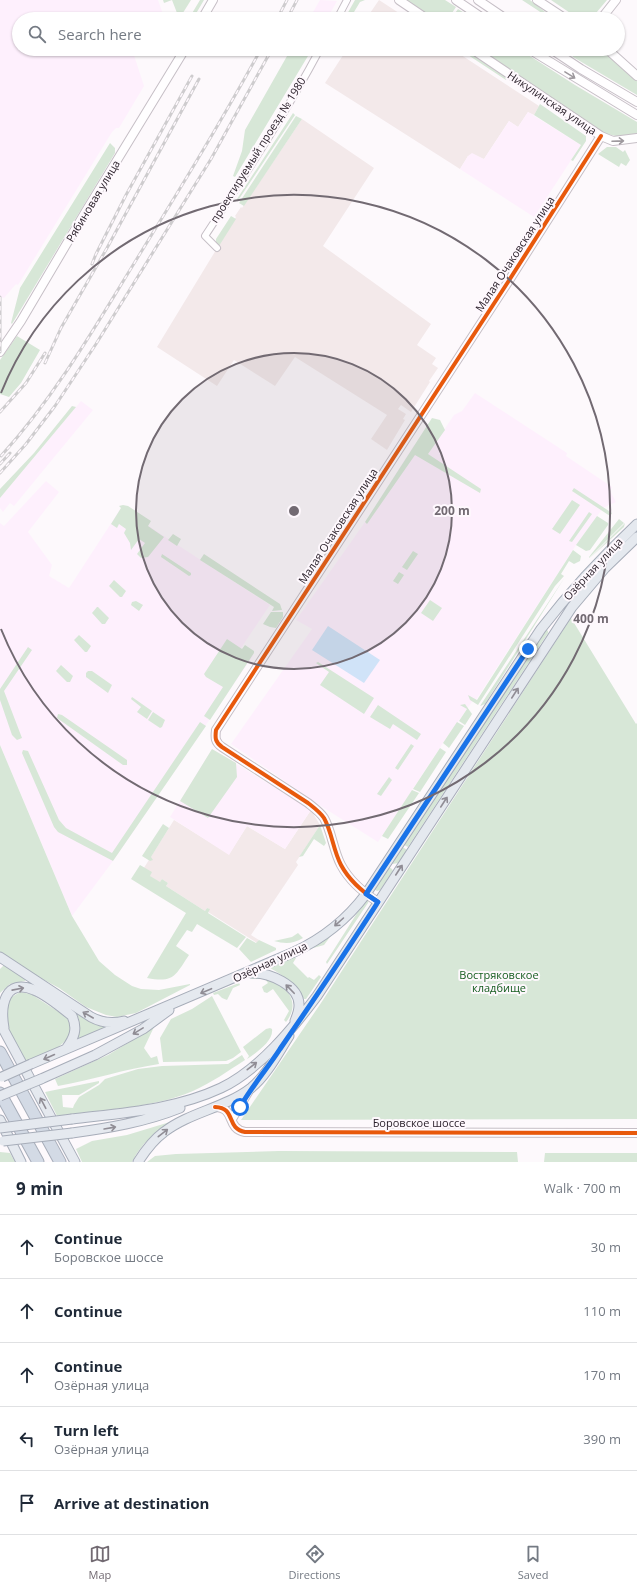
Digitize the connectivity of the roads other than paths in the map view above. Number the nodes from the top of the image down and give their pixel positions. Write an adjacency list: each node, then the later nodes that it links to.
1 (213, 0): 8 (street)
2 (347, 0): 9 (street)
3 (399, 0): 10 (street)
4 (456, 0): 11 (street)
5 (478, 0): 12 (street)
6 (537, 0): 13 (street)
7 (616, 0): 14 (street)
8 (206, 12)
9 (341, 12)
10 (417, 12)
11 (474, 12)
12 (496, 12)
13 (555, 12)
14 (607, 12)
15 (180, 56): 27 (street, Рябиновая улица)
16 (316, 56): 26 (street, проектируемый проезд № 1980)
17 (482, 56): 24 (street, Никулинская улица)
18 (540, 56): 23 (street, one-way to 23)
19 (562, 56): 22 (street)
20 (615, 56): 21 (street)
21 (637, 76)
22 (637, 102)
23 (637, 115)
24 (601, 136): 25 (street, Никулинская улица, one-way to 25); 34 (street, Малая Очаковская улица)
25 (637, 138)
26 (217, 248)
27 (0, 352)
28 (637, 524): 30 (main road, Озёрная улица)
29 (637, 537): 31 (main road, Озёрная улица)
30 (552, 615): 31 (street); 32 (main road, Озёрная улица)
31 (562, 622): 33 (main road, Озёрная улица)
32 (541, 629): 33 (street); 34 (main road, Озёрная улица)
33 (552, 636): 35 (main road, Озёрная улица, one-way to 33)
34 (366, 894): 35 (street); 37 (main road, Озёрная улица, one-way to 37)
35 (378, 902): 39 (main road, Озёрная улица)
36 (0, 957): 40 (main road, one-way to 36)
37 (242, 975): 38 (main road, Озёрная улица, one-way to 38); 42 (main road, one-way to 37)
38 (181, 1001): 40 (main road, Озёрная улица); 50 (main road, one-way to 50, bridge)
39 (302, 1016): 42 (main road, Озёрная улица); 48 (main road)
40 (139, 1018): 44 (main road, Озёрная улица)
41 (0, 1023): 43 (main road)
42 (294, 1024): 47 (main road, Озёрная улица, one-way to 42)
43 (5, 1032): 44 (main road, one-way to 44); 60 (main road, one-way to 43)
44 (66, 1049): 46 (main road, Озёрная улица, one-way to 46, bridge)
45 (0, 1052): 59 (highway)
46 (1, 1078)
47 (220, 1088): 54 (main road, Озёрная улица, bridge); 56 (main road, one-way to 47, bridge)
48 (250, 1088): 51 (main road); 52 (street)
49 (0, 1093): 58 (highway)
50 (0, 1096)
51 (214, 1107): 52 (street, Боровское шоссе); 61 (main road, one-way to 51)
52 (232, 1119): 55 (street, Боровское шоссе)
53 (0, 1120): 57 (main road)
54 (0, 1128)
55 (637, 1133)
56 (2, 1142)
57 (21, 1162)
58 (38, 1162)
59 (60, 1162)
60 (75, 1162)
61 (138, 1162)

